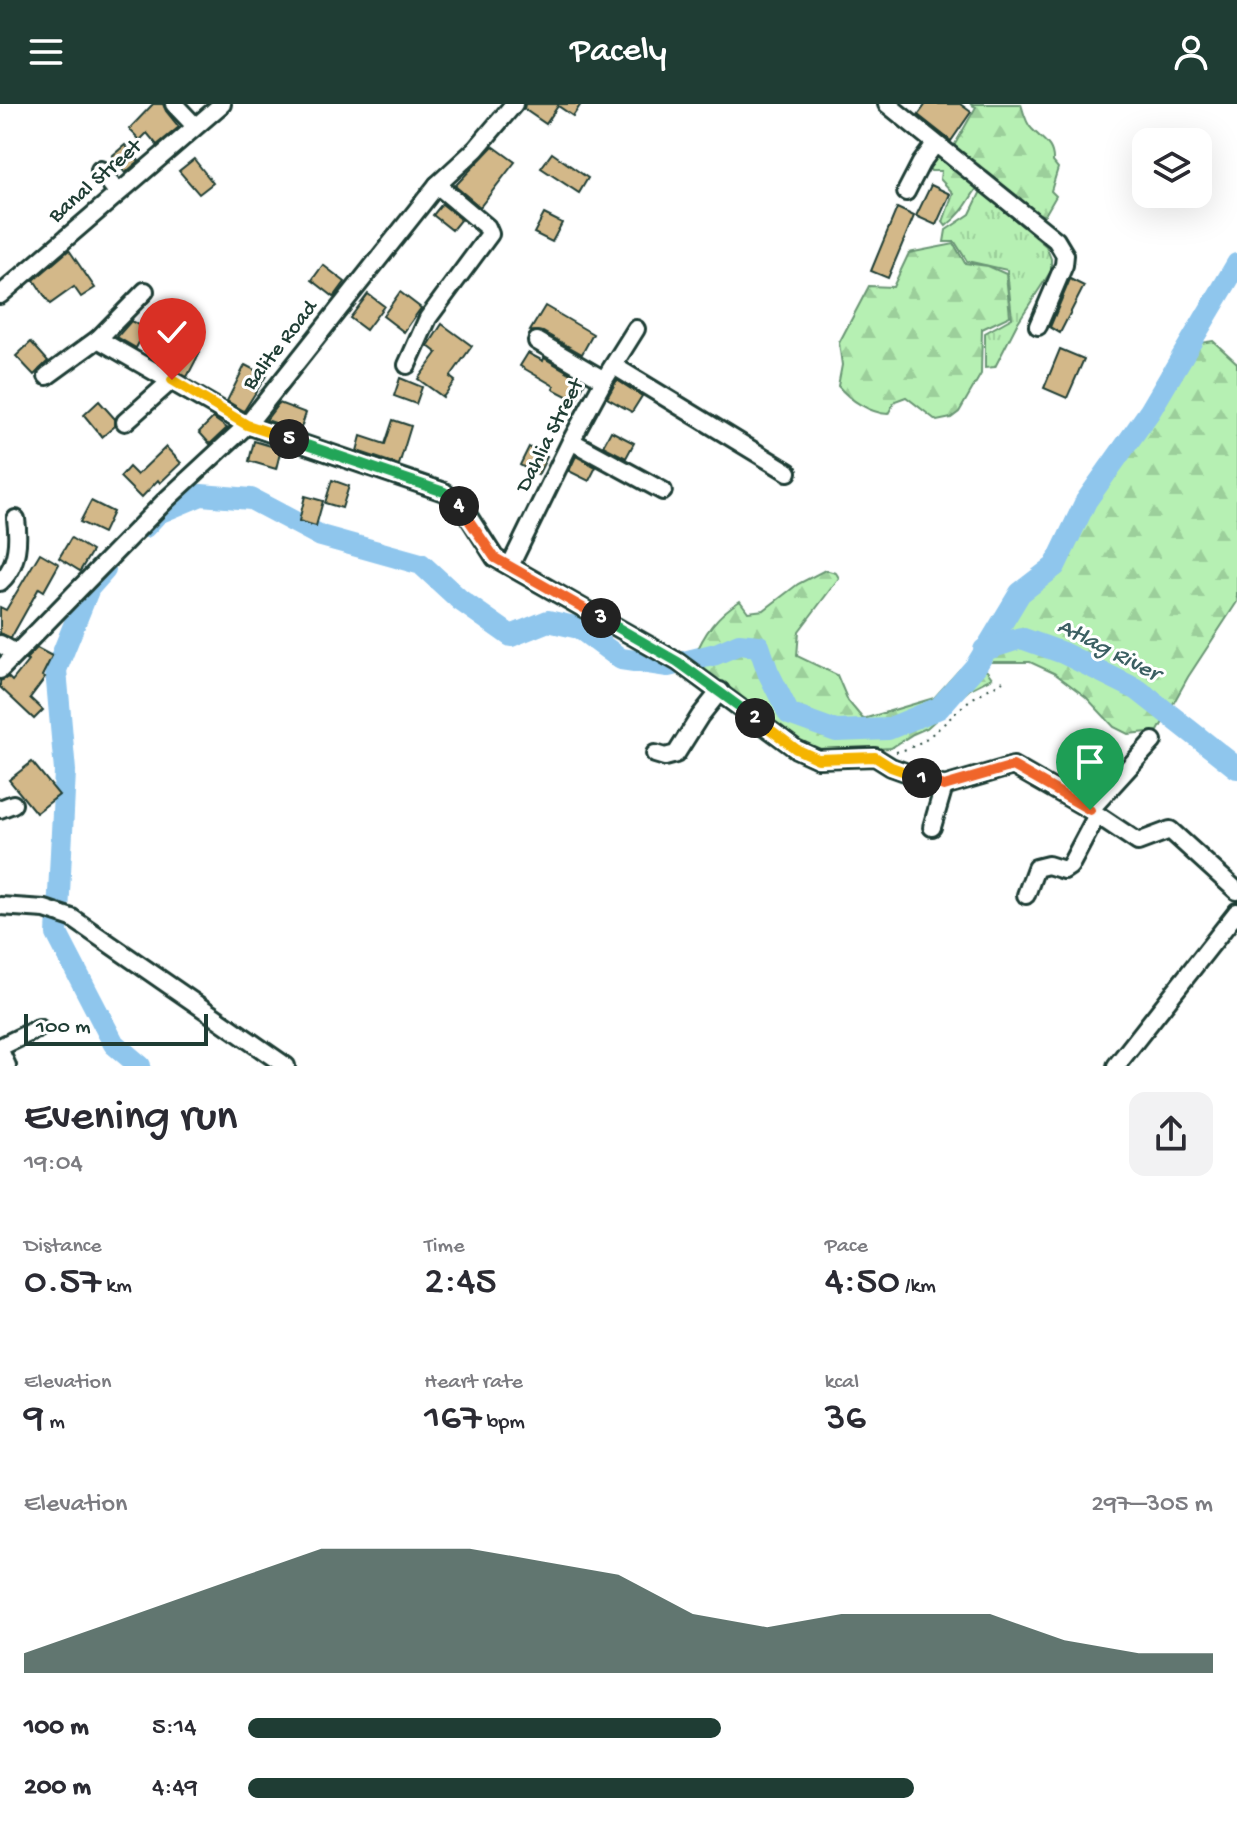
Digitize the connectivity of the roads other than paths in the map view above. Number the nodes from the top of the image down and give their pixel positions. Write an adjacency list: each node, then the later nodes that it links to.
1 (174, 104): 5 (street)
2 (222, 104): 5 (street, Banal Street)
3 (514, 104): 8 (street, Balite Road)
4 (887, 104): 6 (street)
5 (194, 125): 9 (street, Banal Street)
6 (935, 144): 10 (street); 13 (street)
7 (100, 170): 9 (street)
8 (437, 185): 17 (street); 22 (street, Balite Road)
9 (117, 192): 12 (street, Banal Street)
10 (906, 192)
11 (145, 291): 15 (street)
12 (0, 295)
13 (1038, 326)
14 (636, 329): 18 (street, Dahlia Street)
15 (98, 339): 19 (street); 20 (street)
16 (537, 341): 18 (street)
17 (407, 365)
18 (609, 373): 23 (street, Dahlia Street); 24 (street)
19 (47, 376)
20 (172, 380): 21 (street); 22 (street)
21 (125, 422)
22 (247, 425): 27 (street); 30 (street, Balite Road)
23 (571, 441): 25 (street); 27 (street, Dahlia Street)
24 (788, 472)
25 (663, 491)
26 (16, 519): 28 (street)
27 (510, 566): 32 (street)
28 (0, 582)
29 (0, 644): 30 (street)
30 (16, 653): 31 (street, Balite Road)
31 (0, 670)
32 (720, 691): 34 (street); 35 (street)
33 (1153, 741): 36 (street)
34 (655, 754)
35 (944, 786): 36 (street); 37 (street)
36 (1094, 812): 38 (street); 39 (street)
37 (932, 827)
38 (1237, 891)
39 (1026, 895)
40 (0, 906): 45 (street)
41 (1237, 912): 46 (street)
42 (39, 1028): 43 (street)
43 (0, 1049): 44 (street)
44 (7, 1066)
45 (286, 1066)
46 (1116, 1066)

